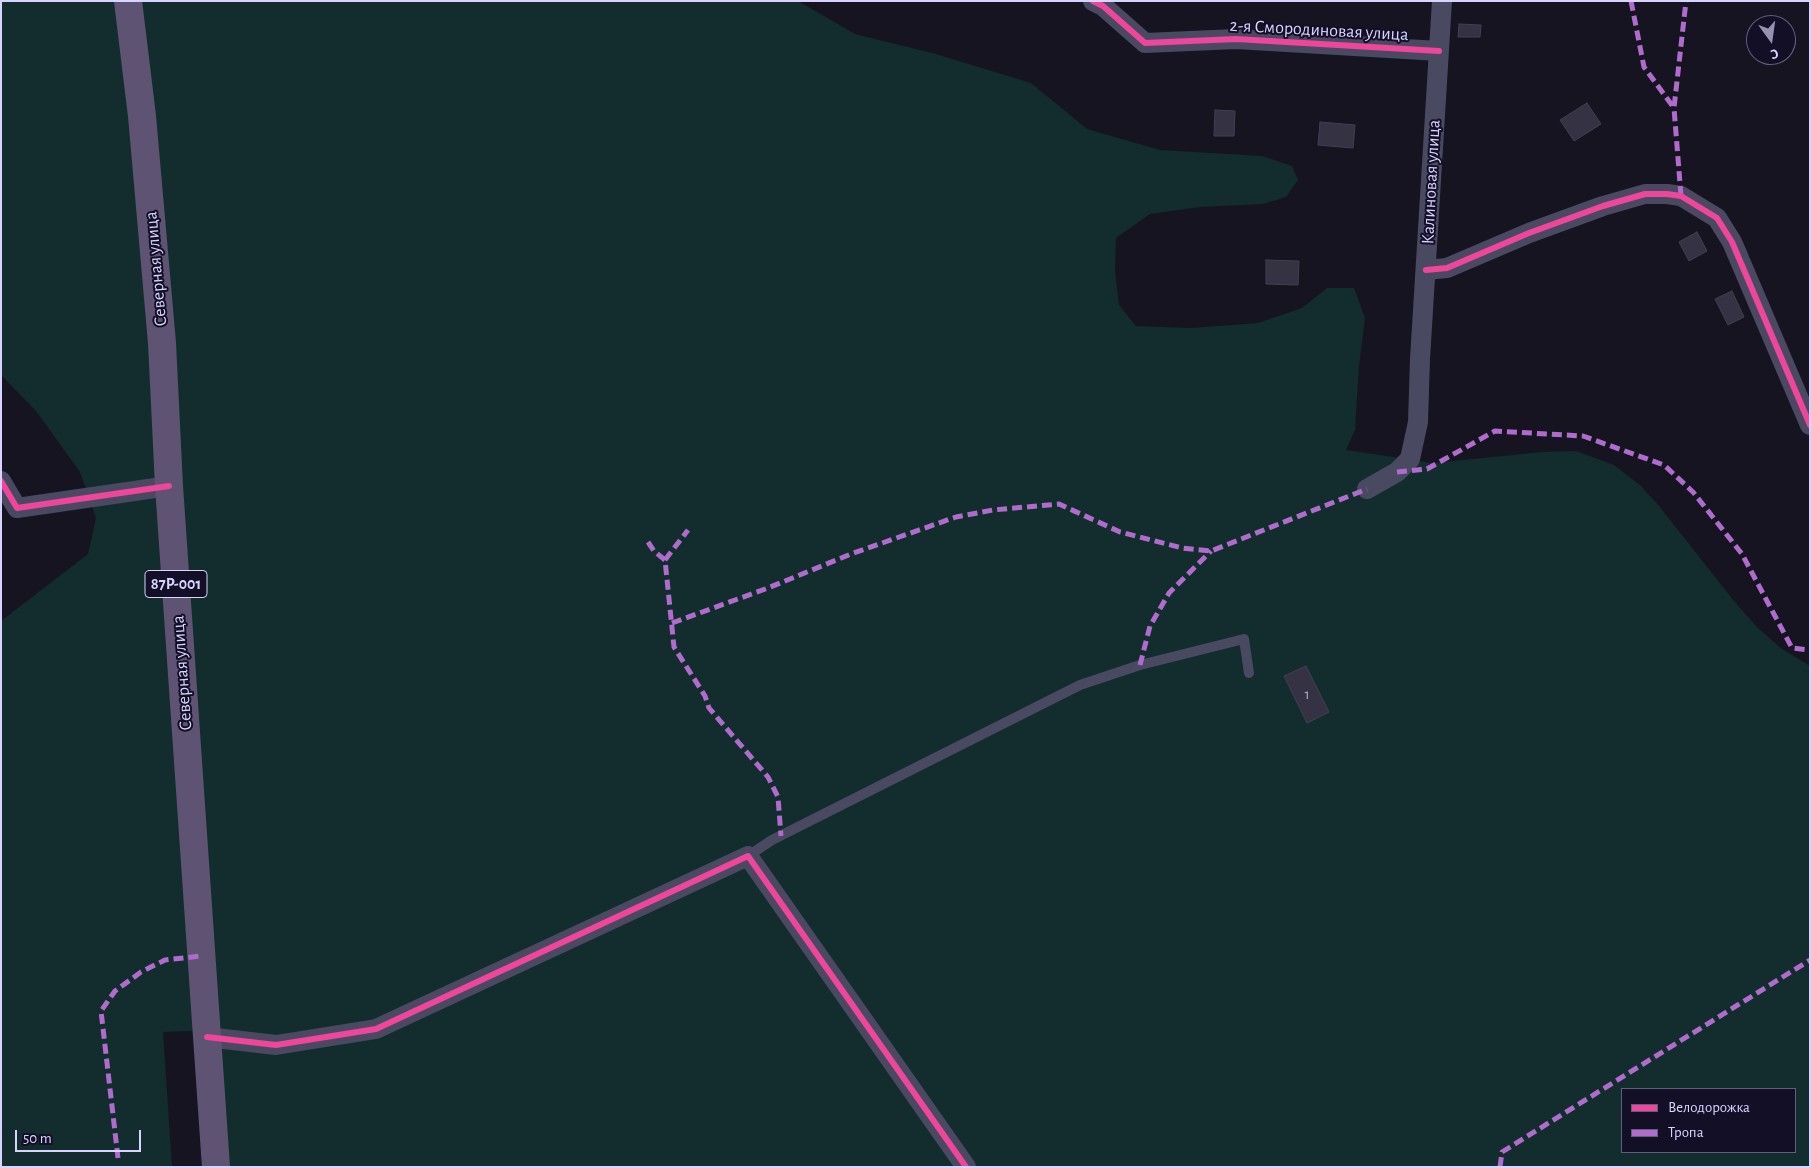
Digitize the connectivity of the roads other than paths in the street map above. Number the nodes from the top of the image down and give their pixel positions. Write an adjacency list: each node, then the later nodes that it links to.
1 (128, 1): 8 (main road, Северная улица / 87Р-001)
2 (1093, 1): 4 (street, 2-я Смородиновая улица)
3 (1442, 1): 4 (street, Калиновая улица)
4 (1439, 51): 5 (street, Калиновая улица)
5 (1426, 270): 6 (street); 9 (street, Калиновая улица)
6 (1810, 425)
7 (1, 481): 8 (street)
8 (169, 486): 12 (main road, Северная улица / 87Р-001)
9 (1367, 489)
10 (1249, 673): 11 (lane)
11 (748, 856): 12 (street); 14 (street)
12 (207, 1037): 13 (main road, Северная улица / 87Р-001)
13 (216, 1167)
14 (966, 1167)

